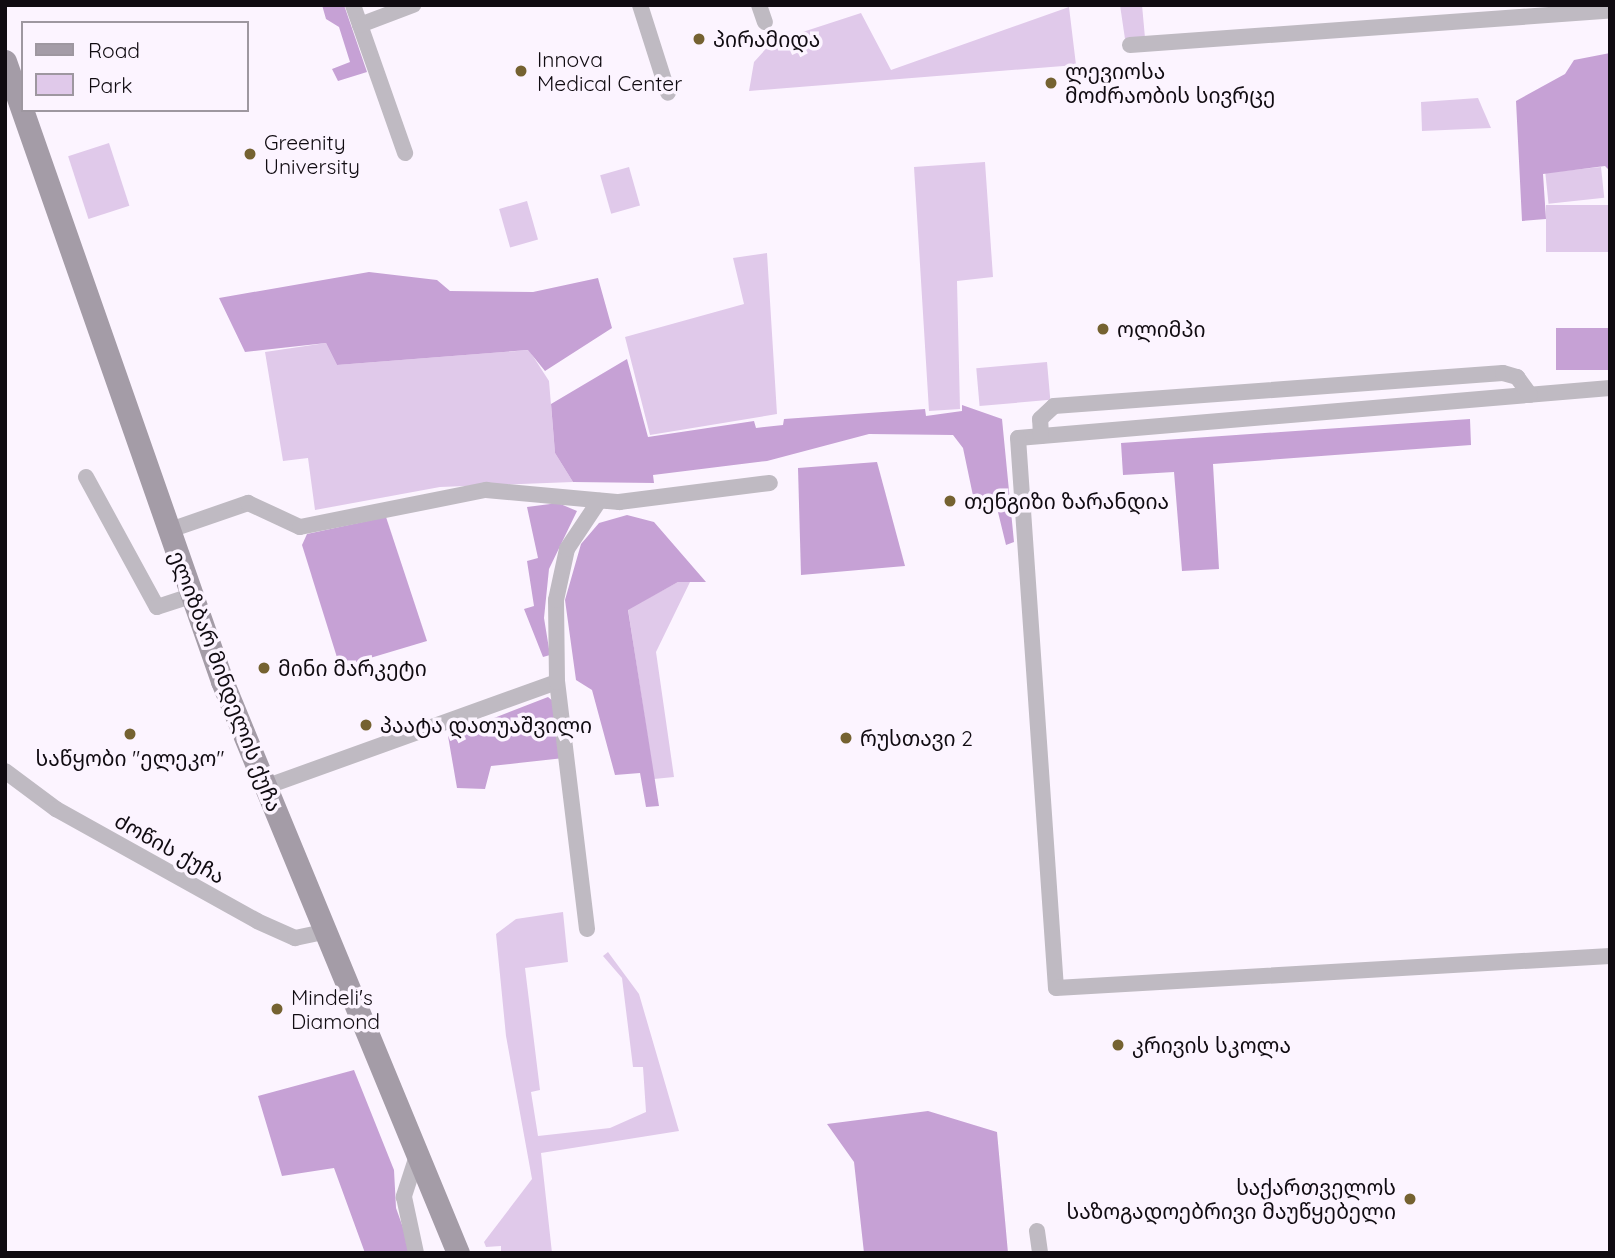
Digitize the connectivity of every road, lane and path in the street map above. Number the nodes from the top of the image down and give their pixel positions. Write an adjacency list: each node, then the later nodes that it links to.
1 (353, 5): 7 (street)
2 (414, 5): 7 (street)
3 (640, 5): 10 (street)
4 (759, 5): 6 (street)
5 (1610, 11): 8 (street)
6 (765, 22)
7 (360, 25): 13 (street)
8 (1130, 45)
9 (5, 61): 11 (street, ელიზბარ მინდელის ქუჩა)
10 (668, 93)
11 (21, 106)
12 (23, 112): 20 (street, ელიზბარ მინდელის ქუჩა)
13 (405, 153)
14 (1610, 388): 15 (street)
15 (1530, 395): 16 (street); 16 (street)
16 (1041, 436): 27 (street)
17 (86, 477): 21 (street)
18 (770, 484): 19 (street)
19 (599, 501): 20 (street); 22 (street)
20 (170, 530): 21 (street, ელიზბარ მინდელის ქუჩა)
21 (190, 596): 24 (street, ელიზბარ მინდელის ქუჩა)
22 (557, 682): 24 (street); 25 (street)
23 (5, 771): 26 (street, ძოწის ქუჩა)
24 (265, 787): 26 (street, ელიზბარ მინდელის ქუჩა)
25 (587, 929)
26 (323, 932): 28 (street, ელიზბარ მინდელის ქუჩა)
27 (1610, 957)
28 (416, 1159): 30 (street); 31 (street, ელიზბარ მინდელის ქუჩა)
29 (1037, 1231): 32 (street)
30 (416, 1253)
31 (458, 1253)
32 (1040, 1253)

